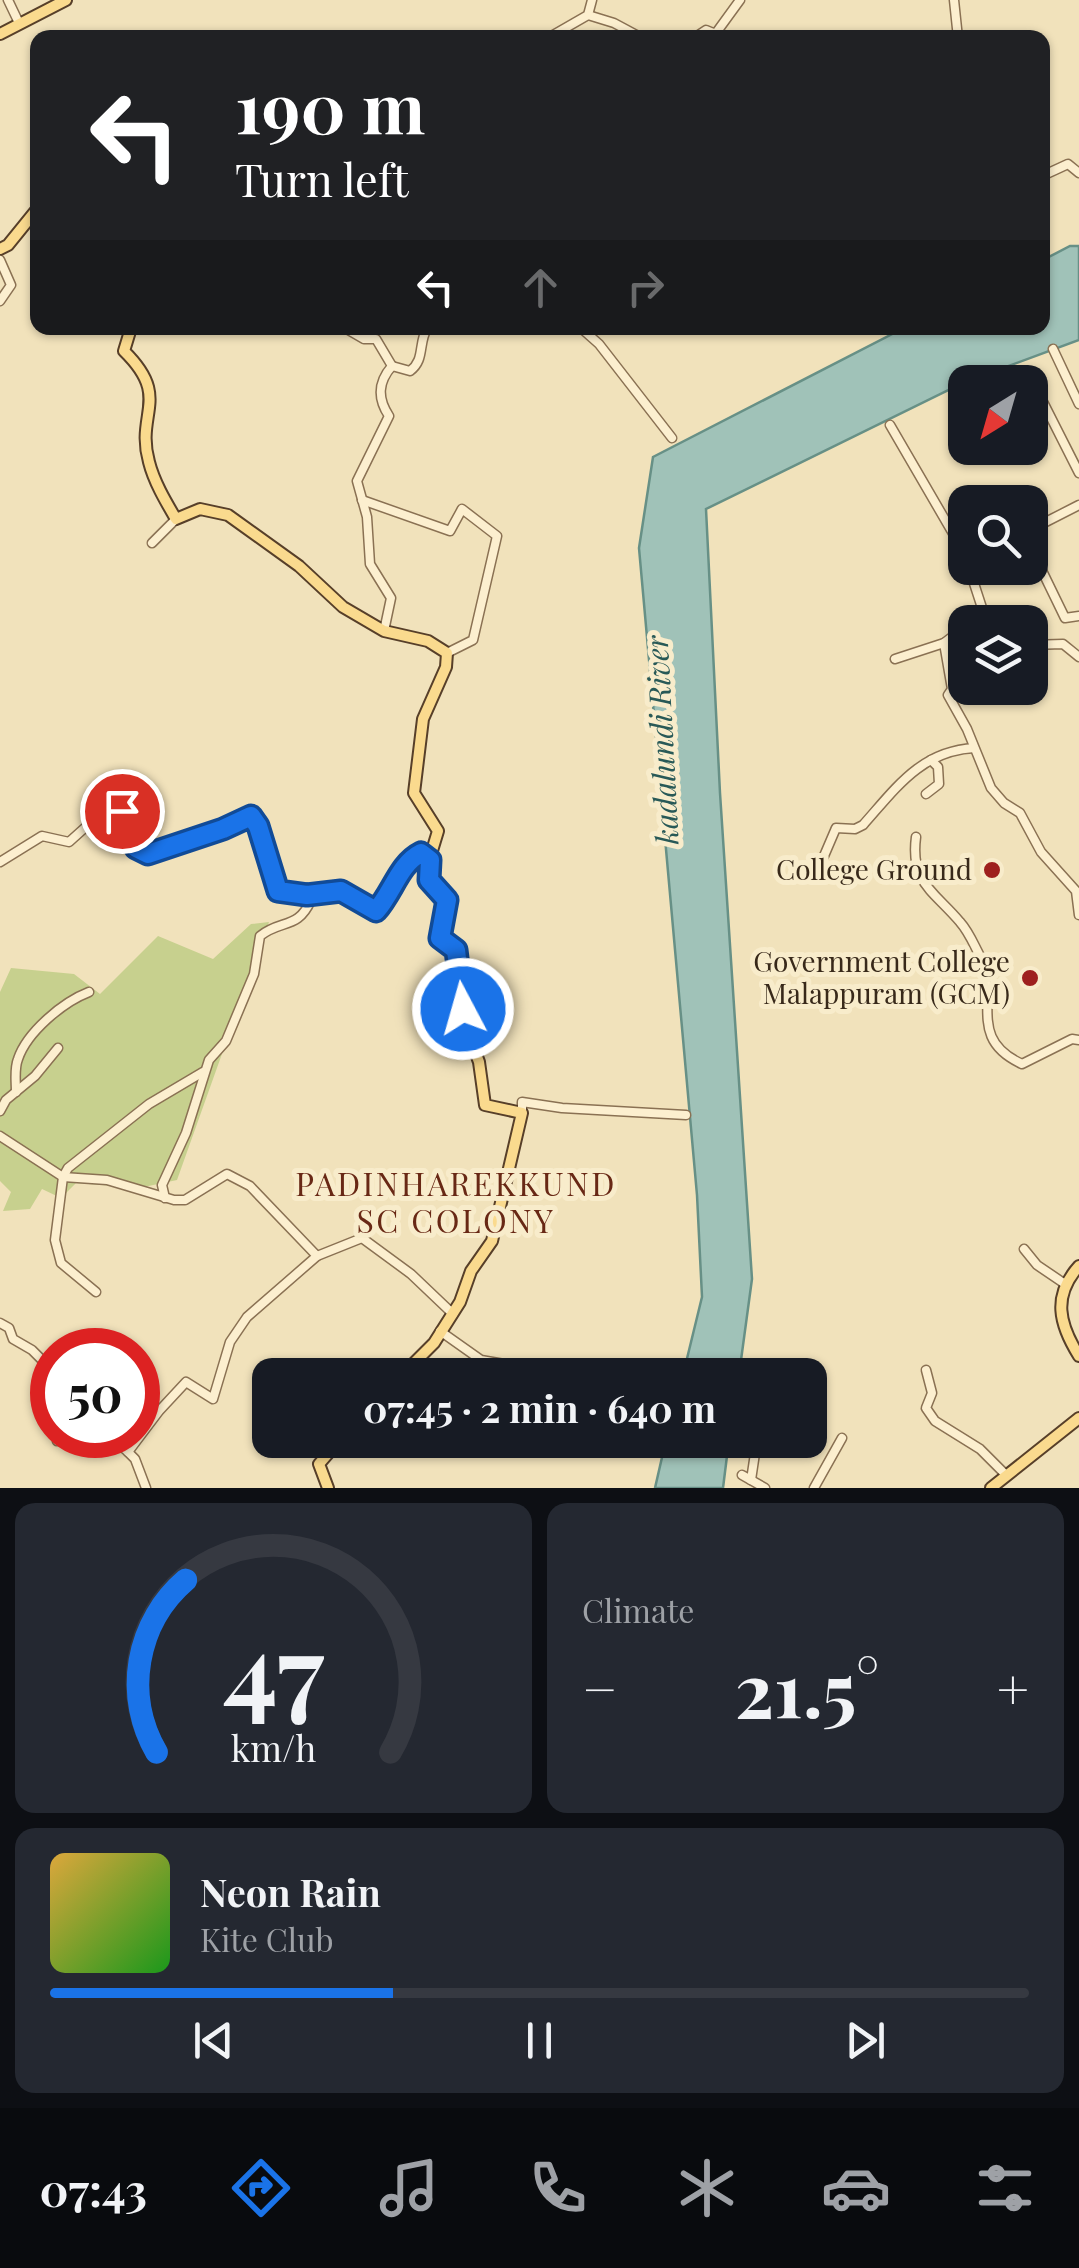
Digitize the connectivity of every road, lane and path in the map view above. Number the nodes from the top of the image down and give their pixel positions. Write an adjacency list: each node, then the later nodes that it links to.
1 (8, 0): 7 (street)
2 (66, 0): 7 (main road)
3 (592, 0): 6 (street)
4 (740, 0): 10 (street)
5 (954, 0): 11 (street)
6 (588, 15): 8 (street); 9 (street)
7 (19, 23): 12 (main road)
8 (562, 30)
9 (627, 30)
10 (720, 30)
11 (957, 30)
12 (0, 34)
13 (1050, 172): 14 (street)
14 (1079, 173)
15 (30, 218): 16 (main road)
16 (0, 249)
17 (0, 260): 18 (street)
18 (0, 301)
19 (130, 335): 32 (main road)
20 (357, 335): 24 (street)
21 (423, 335): 24 (street)
22 (589, 335): 28 (street)
23 (1052, 349): 25 (street)
24 (392, 366): 30 (street)
25 (1079, 404)
26 (1048, 412): 29 (street)
27 (890, 425): 34 (street)
28 (672, 438)
29 (1079, 473)
30 (362, 500): 38 (street); 42 (street)
31 (1079, 505): 33 (street)
32 (176, 519): 35 (street); 38 (main road)
33 (1048, 521)
34 (948, 525)
35 (152, 543)
36 (1048, 584): 37 (street)
37 (1079, 616)
38 (384, 631): 42 (main road)
39 (948, 639): 40 (street)
40 (944, 642): 44 (street); 45 (street)
41 (1048, 644): 43 (street)
42 (448, 653): 50 (main road)
43 (1079, 657)
44 (895, 660)
45 (974, 748): 46 (street); 53 (street)
46 (931, 760): 47 (street); 49 (street)
47 (926, 794)
48 (916, 838): 55 (street)
49 (824, 856)
50 (430, 860): 52 (street); 60 (main road)
51 (0, 862): 52 (street)
52 (307, 895): 57 (street)
53 (1079, 914)
54 (89, 992): 58 (street)
55 (1079, 1040)
56 (58, 1048): 58 (street)
57 (202, 1075): 63 (street); 64 (street)
58 (16, 1092): 59 (street)
59 (0, 1112)
60 (522, 1113): 61 (street); 70 (main road)
61 (686, 1114)
62 (0, 1136): 63 (street)
63 (63, 1176): 64 (street); 69 (street)
64 (165, 1198): 66 (street)
65 (1024, 1249): 68 (street)
66 (317, 1256): 70 (street); 78 (street)
67 (1079, 1266): 68 (main road)
68 (1065, 1284): 74 (main road)
69 (96, 1292)
70 (453, 1314): 72 (main road)
71 (0, 1323): 73 (street)
72 (440, 1332): 75 (main road); 76 (street)
73 (30, 1349)
74 (1079, 1356)
75 (419, 1358)
76 (478, 1358)
77 (926, 1370): 85 (street)
78 (160, 1413)
79 (1079, 1418): 85 (main road)
80 (842, 1438): 90 (street)
81 (134, 1458): 87 (street)
82 (324, 1458): 88 (main road)
83 (755, 1458): 86 (street)
84 (742, 1475): 86 (street)
85 (1006, 1475): 91 (main road)
86 (752, 1480): 89 (street)
87 (146, 1488)
88 (328, 1488)
89 (764, 1488)
90 (814, 1488)
91 (991, 1488)

